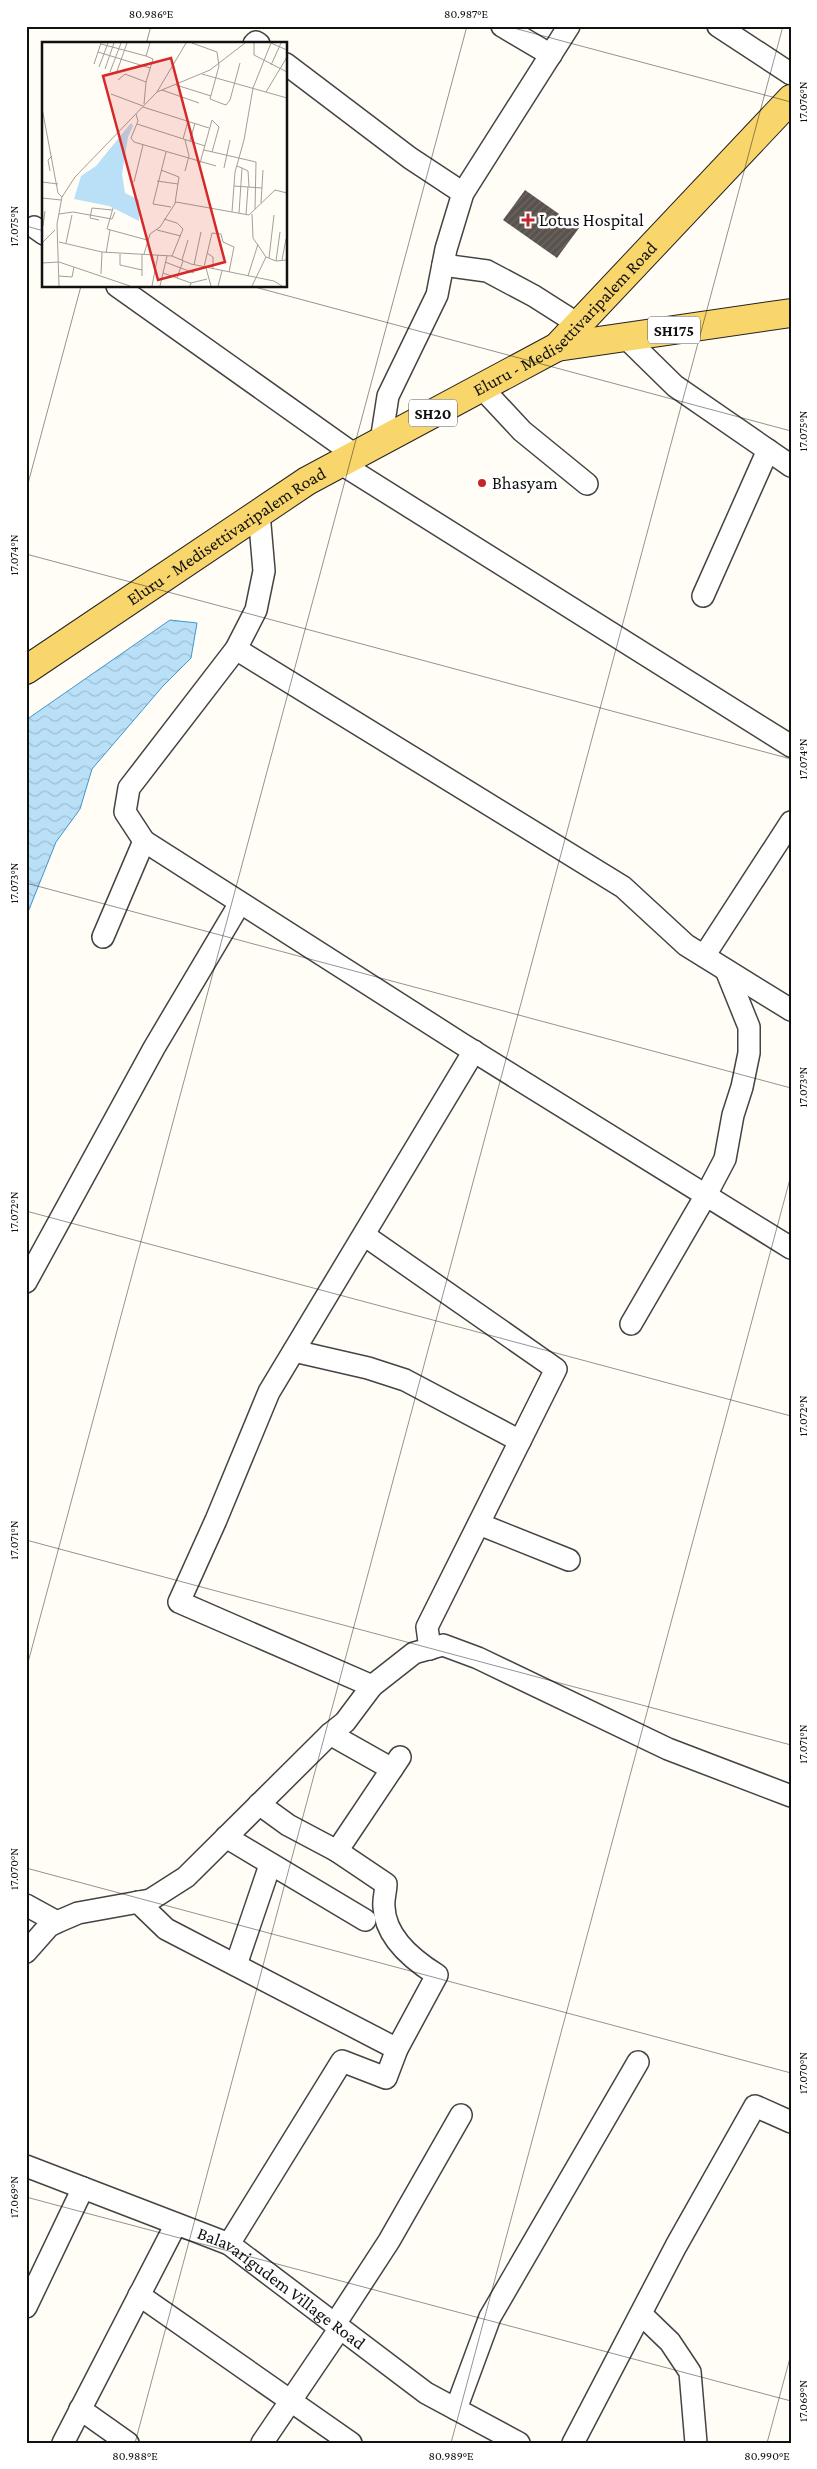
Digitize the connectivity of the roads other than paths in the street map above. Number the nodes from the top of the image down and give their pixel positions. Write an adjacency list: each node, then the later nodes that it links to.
1 (502, 26): 4 (street)
2 (569, 26): 4 (street)
3 (718, 26): 6 (street)
4 (551, 55): 8 (street)
5 (288, 66): 8 (street)
6 (791, 74)
7 (791, 99): 12 (main road, Eluru - Medisettivaripalem Road / SH20)
8 (463, 192): 9 (street)
9 (443, 265): 12 (street); 16 (street)
10 (120, 288): 18 (street)
11 (788, 315): 13 (main road, SH175)
12 (578, 324): 14 (main road, Eluru - Medisettivaripalem Road / SH20)
13 (625, 337): 14 (main road, SH175); 17 (street)
14 (557, 347): 15 (main road, Eluru - Medisettivaripalem Road / SH20)
15 (480, 388): 16 (main road, Eluru - Medisettivaripalem Road / SH20); 20 (street)
16 (381, 441): 18 (main road, Eluru - Medisettivaripalem Road / SH20)
17 (768, 450): 19 (street); 22 (street)
18 (347, 459): 21 (main road, Eluru - Medisettivaripalem Road / SH20); 25 (street)
19 (791, 466)
20 (587, 484)
21 (259, 513): 23 (street); 24 (main road, Eluru - Medisettivaripalem Road / SH20)
22 (703, 596)
23 (236, 649): 27 (street); 30 (street)
24 (26, 670)
25 (791, 746)
26 (791, 822): 30 (street)
27 (144, 841): 28 (street); 29 (street)
28 (240, 903): 33 (street); 37 (street)
29 (103, 937)
30 (704, 956): 31 (street)
31 (726, 970): 32 (street); 34 (street)
32 (788, 1001)
33 (474, 1051): 34 (street); 35 (street)
34 (706, 1196): 36 (street); 38 (street)
35 (364, 1235): 39 (street); 40 (street)
36 (791, 1248)
37 (26, 1282)
38 (631, 1324)
39 (294, 1351): 40 (street); 44 (street)
40 (520, 1441): 41 (street)
41 (479, 1524): 42 (street); 43 (street)
42 (569, 1560)
43 (430, 1649): 44 (street); 46 (street)
44 (372, 1686): 45 (street)
45 (330, 1734): 47 (street); 49 (street)
46 (791, 1796)
47 (259, 1804): 48 (street); 49 (street)
48 (226, 1837): 50 (street); 51 (street)
49 (337, 1851): 57 (street)
50 (270, 1864): 53 (street); 56 (street)
51 (138, 1902): 54 (street); 56 (street)
52 (26, 1905): 54 (street)
53 (365, 1920)
54 (57, 1922): 55 (street)
55 (26, 1952)
56 (236, 1965): 57 (street)
57 (397, 2049): 64 (street)
58 (638, 2062): 71 (street)
59 (461, 2115): 68 (street)
60 (791, 2122): 67 (street)
61 (26, 2166): 62 (street, Balavarigudem Village Road)
62 (83, 2188): 63 (street, Balavarigudem Village Road); 66 (street)
63 (176, 2224): 64 (street, Balavarigudem Village Road); 65 (street)
64 (229, 2244): 68 (street, Balavarigudem Village Road)
65 (139, 2295): 69 (street); 70 (street)
66 (26, 2307)
67 (641, 2314): 77 (street); 78 (street)
68 (338, 2326): 69 (street); 71 (street, Balavarigudem Village Road)
69 (291, 2400): 74 (street); 75 (street)
70 (80, 2409): 72 (street); 73 (street)
71 (456, 2409): 76 (street, Balavarigudem Village Road)
72 (62, 2443)
73 (128, 2443)
74 (262, 2443)
75 (351, 2443)
76 (519, 2443)
77 (573, 2443)
78 (696, 2443)

